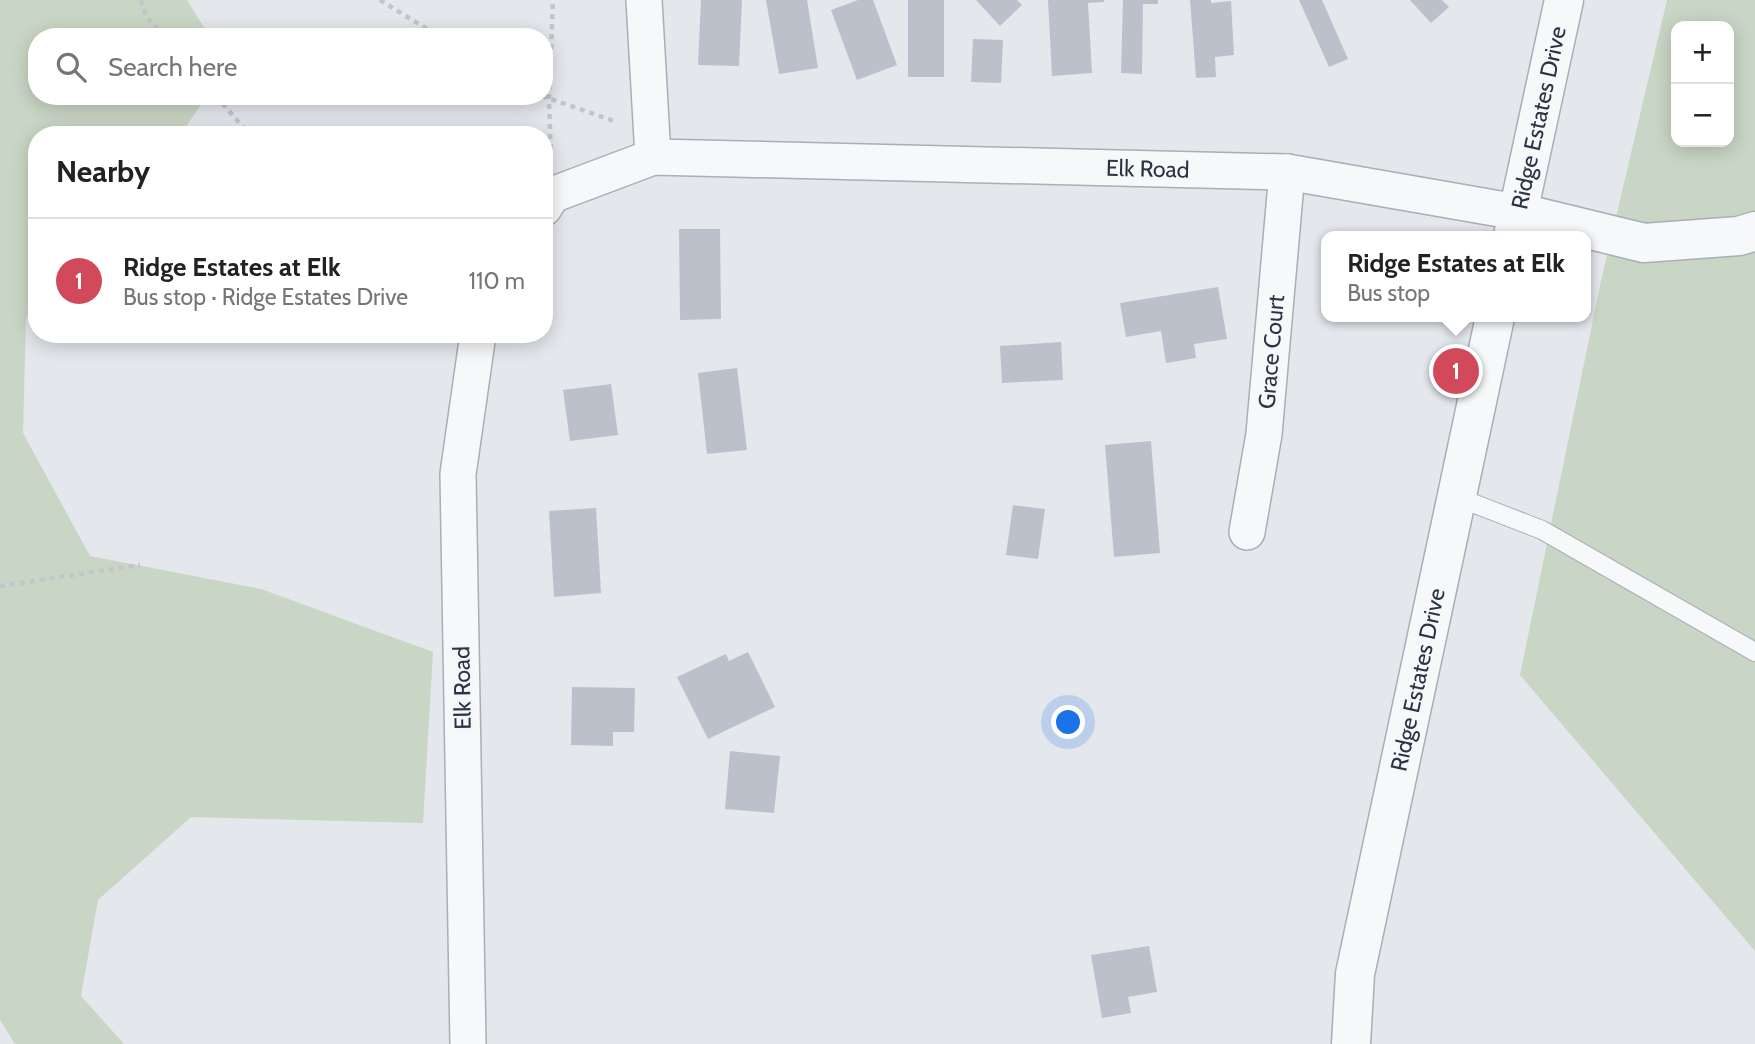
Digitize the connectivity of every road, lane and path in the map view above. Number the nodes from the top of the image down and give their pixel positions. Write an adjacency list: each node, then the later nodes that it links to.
1 (141, 0): 6 (path)
2 (380, 0): 7 (path)
3 (553, 0): 8 (path)
4 (644, 0): 14 (street)
5 (1564, 0): 17 (street, Ridge Estates Drive)
6 (156, 28)
7 (425, 28)
8 (552, 28)
9 (553, 102): 14 (path)
10 (224, 105): 12 (path)
11 (549, 105): 13 (path)
12 (242, 126)
13 (549, 126)
14 (652, 145): 15 (street, Elk Road); 16 (street, Elk Road)
15 (1287, 172): 17 (street, Elk Road); 24 (street, Grace Court)
16 (553, 198)
17 (1515, 224): 18 (street, Elk Road)
18 (1563, 231)
19 (1755, 231): 20 (street, Elk Road)
20 (1591, 235)
21 (1494, 322): 23 (street, Ridge Estates Drive)
22 (477, 343): 28 (street, Elk Road)
23 (1457, 497): 27 (lane); 29 (street, Ridge Estates Drive)
24 (1247, 532)
25 (140, 565): 26 (path)
26 (0, 586)
27 (1755, 652)
28 (468, 1044)
29 (1351, 1044)

